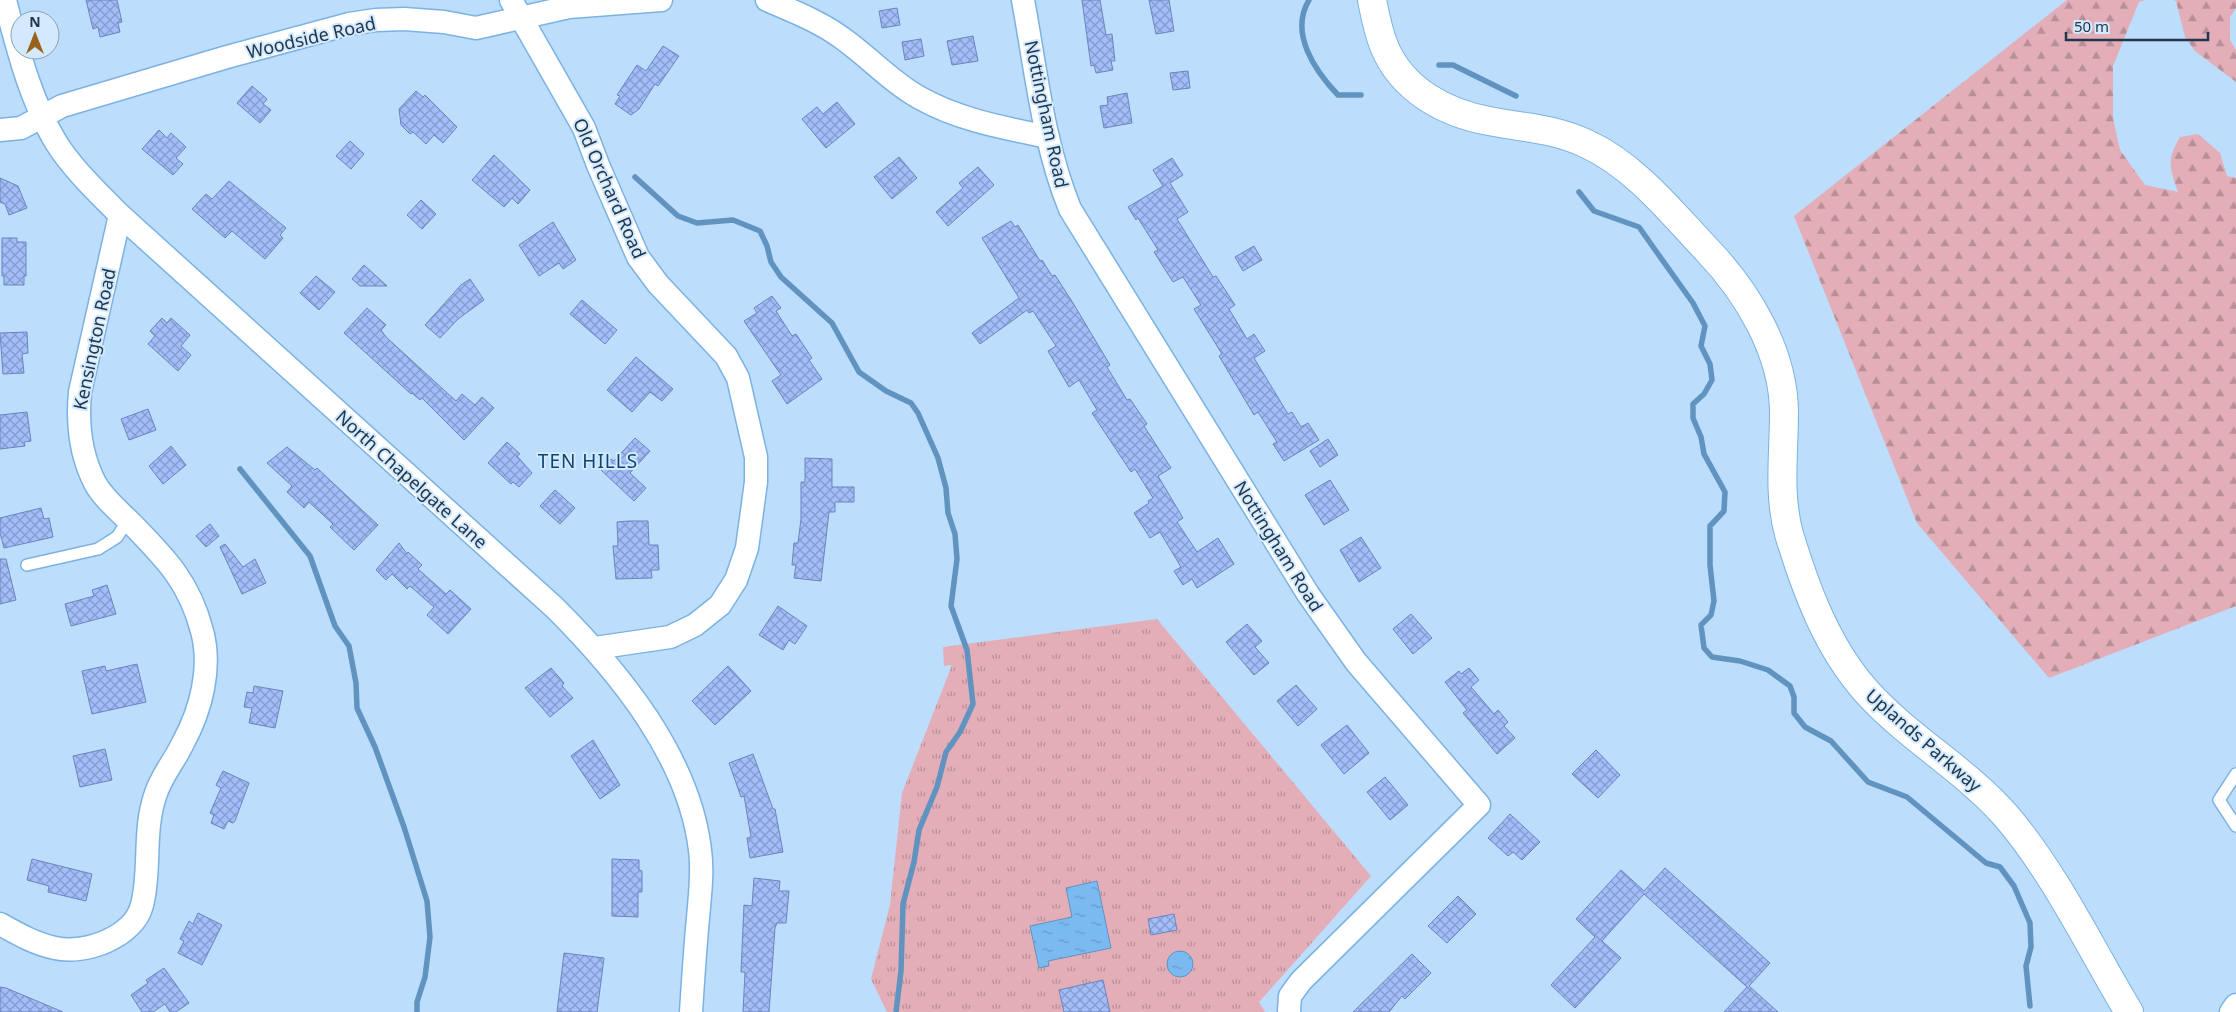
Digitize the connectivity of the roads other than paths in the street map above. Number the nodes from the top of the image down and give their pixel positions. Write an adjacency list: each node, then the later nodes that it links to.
1 (5, 0): 7 (street, North Chapelgate Lane)
2 (662, 0): 6 (street, Woodside Road)
3 (767, 0): 9 (street)
4 (1023, 0): 9 (street, Nottingham Road)
5 (1372, 0): 20 (street, Uplands Parkway)
6 (516, 9): 7 (street, Woodside Road); 13 (street, Old Orchard Road)
7 (43, 116): 8 (street, Woodside Road); 10 (street, North Chapelgate Lane)
8 (0, 130)
9 (1048, 137): 18 (street, Nottingham Road)
10 (120, 215): 11 (street, Kensington Road); 13 (street, North Chapelgate Lane)
11 (128, 520): 12 (lane); 16 (street, Kensington Road)
12 (26, 565)
13 (595, 648): 19 (street, North Chapelgate Lane)
14 (2236, 774): 15 (lane)
15 (2236, 826)
16 (0, 924)
17 (2236, 1005): 21 (street)
18 (1289, 1011)
19 (691, 1012)
20 (2129, 1012)
21 (2232, 1012)

